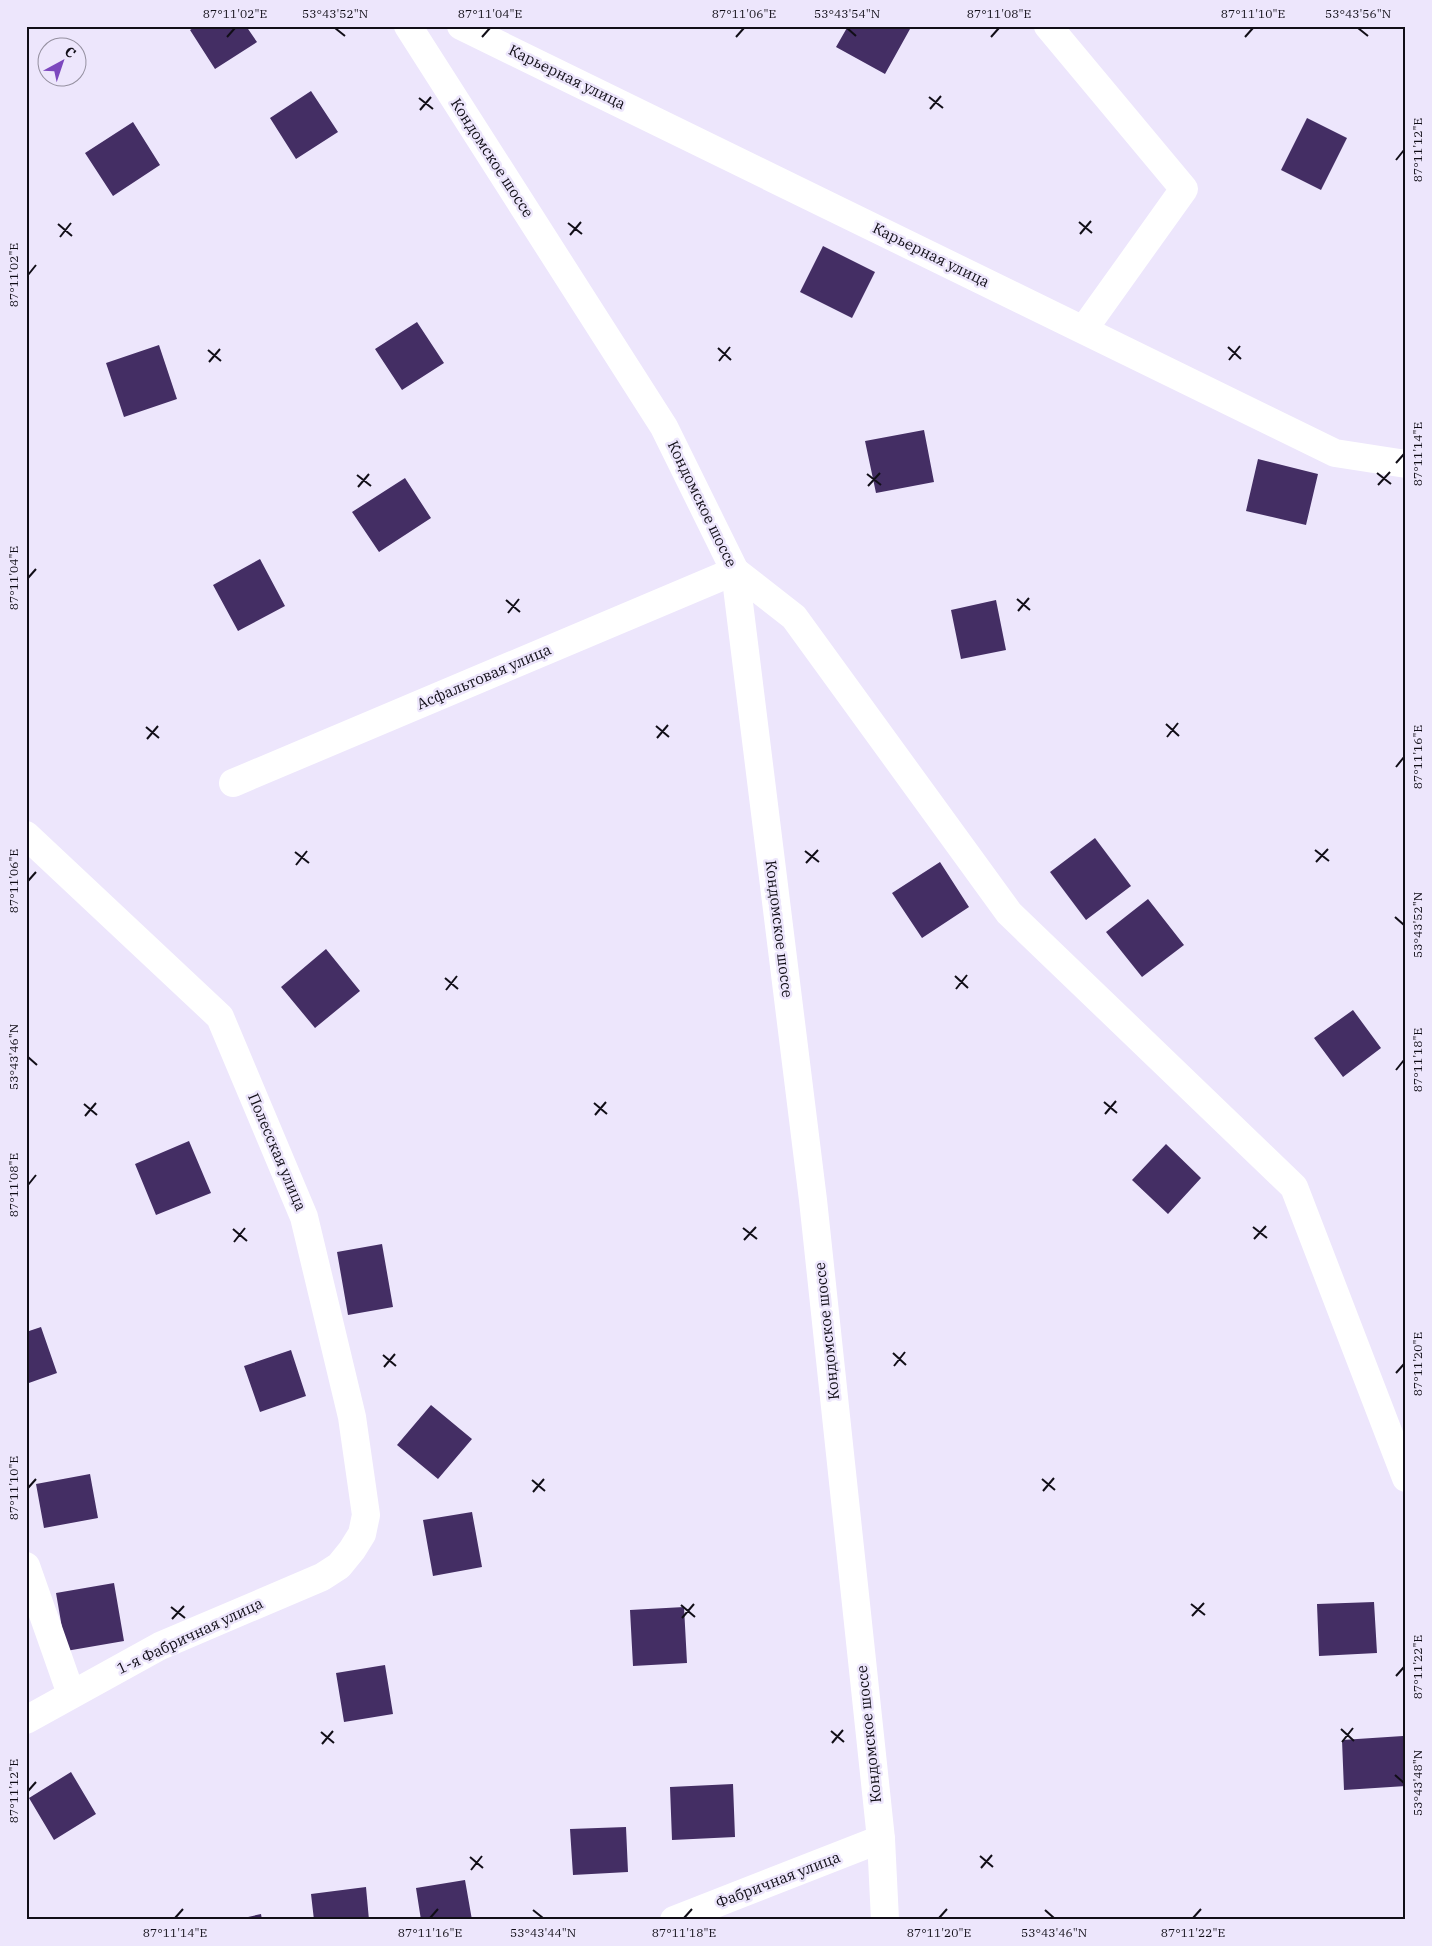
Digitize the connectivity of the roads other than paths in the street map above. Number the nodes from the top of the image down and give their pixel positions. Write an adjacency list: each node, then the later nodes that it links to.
1 (408, 26): 6 (street, Кондомское шоссе)
2 (462, 26): 4 (street, Карьерная улица)
3 (1048, 26): 4 (street)
4 (1084, 329): 5 (street, Карьерная улица)
5 (1406, 464)
6 (735, 571): 7 (street, Асфальтовая улица); 9 (street); 14 (street, Кондомское шоссе)
7 (233, 782)
8 (26, 835): 10 (street, Полесская улица)
9 (1406, 1478)
10 (352, 1550): 12 (street, 1-я Фабричная улица)
11 (26, 1566): 12 (street)
12 (71, 1694): 13 (street, 1-я Фабричная улица)
13 (26, 1720)
14 (881, 1840): 15 (street, Фабричная улица); 16 (street, Кондомское шоссе)
15 (674, 1920)
16 (885, 1920)

